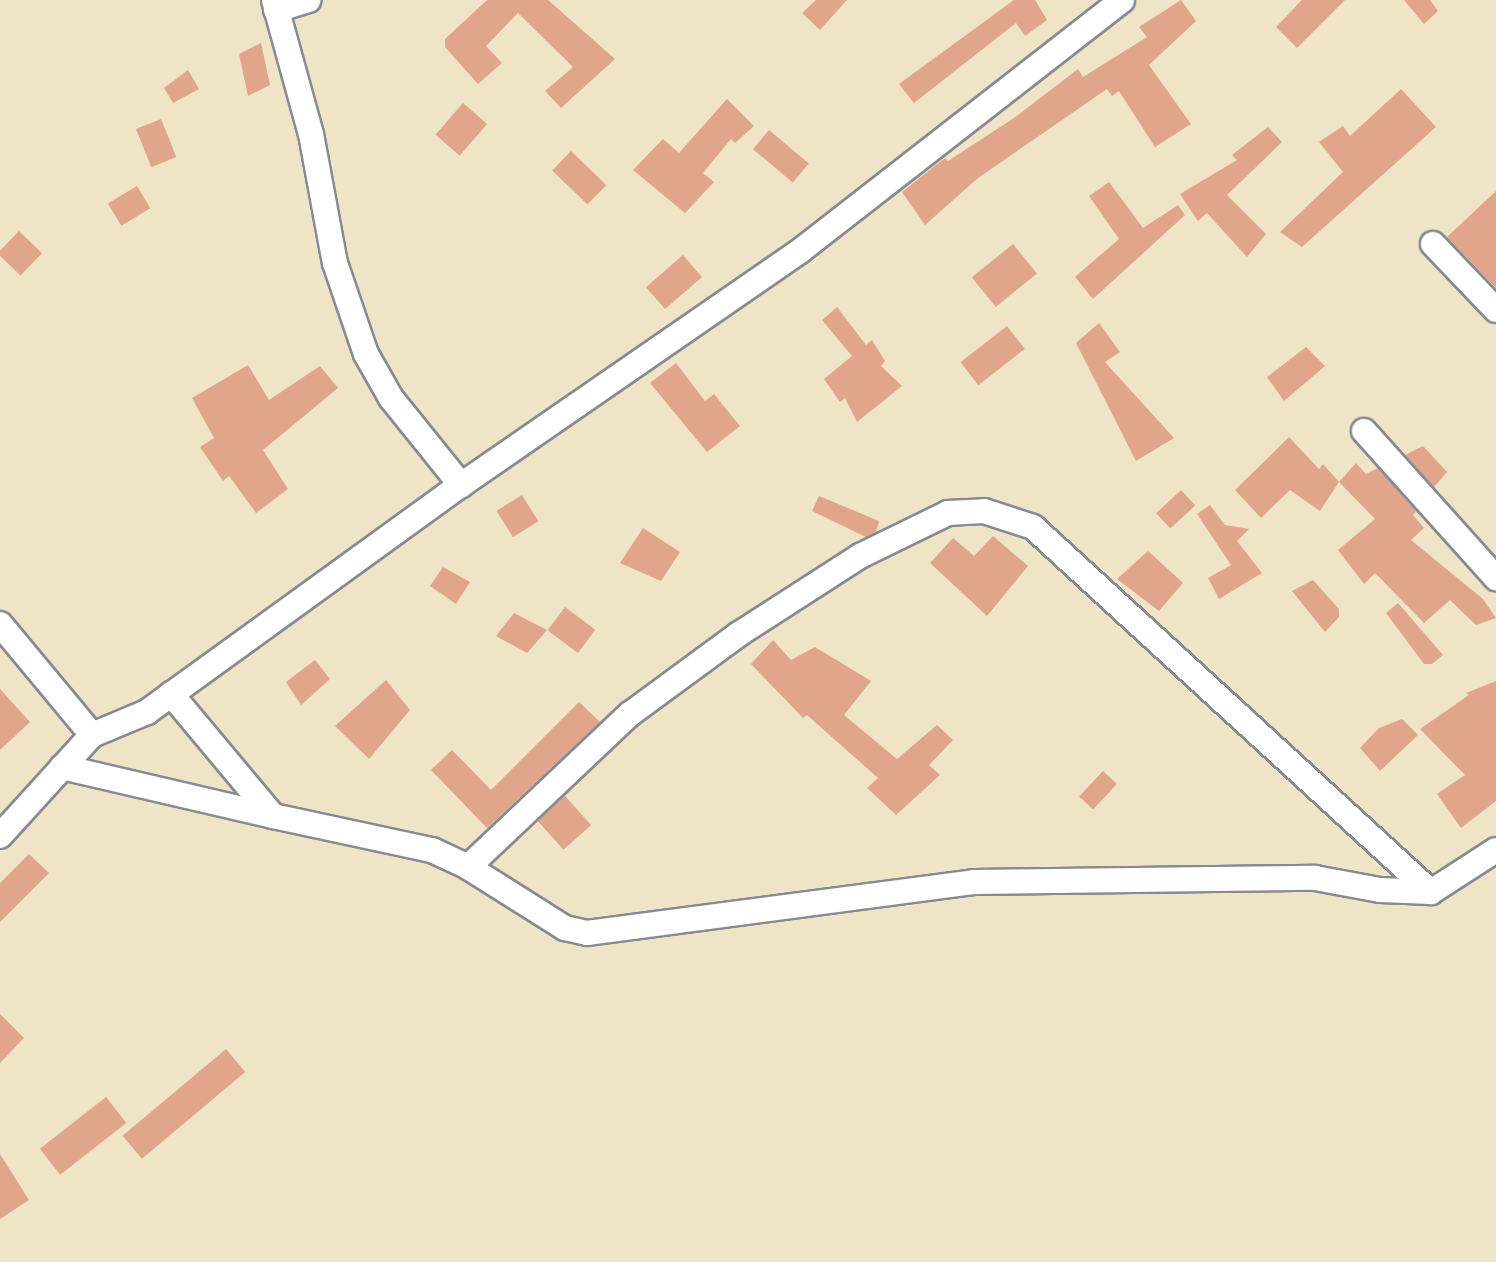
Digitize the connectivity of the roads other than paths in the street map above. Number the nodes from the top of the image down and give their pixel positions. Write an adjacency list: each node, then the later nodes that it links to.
1 (308, 0): 3 (street)
2 (1122, 0): 7 (street)
3 (275, 5): 7 (street)
4 (1433, 244): 5 (street)
5 (1496, 310)
6 (1364, 431): 8 (street)
7 (461, 485): 10 (street)
8 (1496, 578)
9 (0, 624): 11 (street)
10 (171, 694): 11 (street); 13 (street)
11 (92, 735): 12 (street)
12 (62, 767): 13 (street); 14 (street)
13 (273, 816): 16 (street)
14 (0, 836)
15 (1496, 850): 17 (street)
16 (468, 867): 17 (street); 17 (street)
17 (1430, 892)

